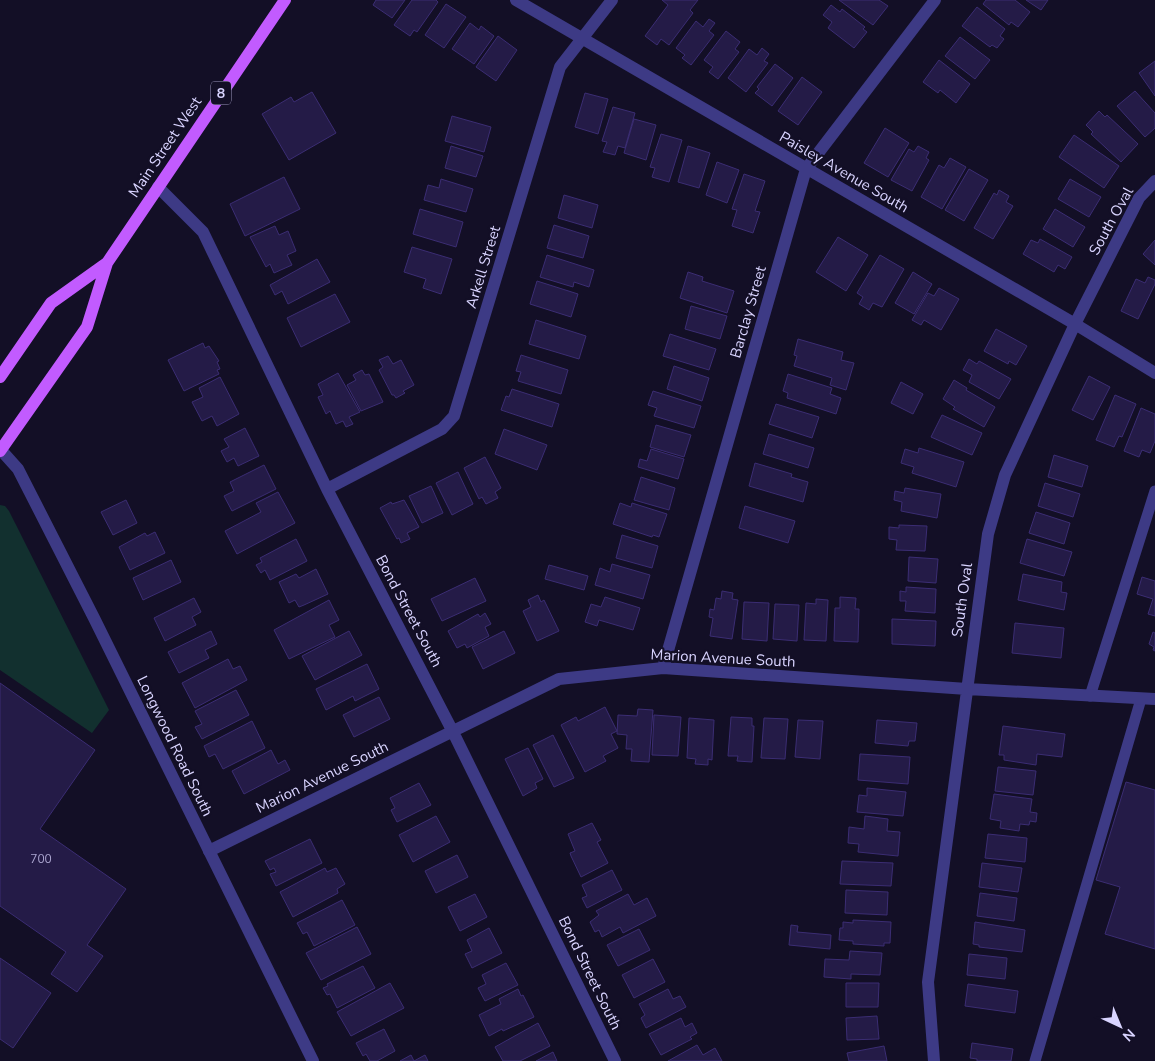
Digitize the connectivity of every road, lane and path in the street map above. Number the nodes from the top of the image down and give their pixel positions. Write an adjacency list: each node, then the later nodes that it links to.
1 (285, 0): 8 (main road, Main Street West / 8)
2 (516, 0): 5 (street, Paisley Avenue South)
3 (612, 0): 5 (street, Arkell Street)
4 (935, 0): 6 (street, Barclay Street)
5 (582, 39): 6 (street, Paisley Avenue South); 14 (street, Arkell Street)
6 (806, 170): 10 (street, Paisley Avenue South); 16 (street, Barclay Street)
7 (1155, 181): 10 (street, South Oval)
8 (158, 187): 9 (main road, Main Street West / 8); 14 (street, Bond Street South)
9 (107, 263): 12 (main road, Main Street West / 8); 13 (main road, Main Street West / 8)
10 (1075, 324): 11 (street, Paisley Avenue South); 17 (street, South Oval)
11 (1155, 374)
12 (0, 378)
13 (1, 451): 22 (street, Longwood Road South)
14 (327, 489): 21 (street, Bond Street South)
15 (1155, 491): 18 (lane)
16 (663, 668): 17 (street, Marion Avenue South); 21 (street, Marion Avenue South)
17 (966, 689): 18 (street, Marion Avenue South); 25 (street, South Oval)
18 (1090, 696): 19 (street, Marion Avenue South)
19 (1141, 698): 20 (street, Marion Avenue South); 26 (lane)
20 (1155, 699)
21 (452, 730): 22 (street, Marion Avenue South); 24 (street, Bond Street South)
22 (209, 851): 23 (street, Longwood Road South)
23 (313, 1061)
24 (615, 1061)
25 (934, 1061)
26 (1035, 1061)

